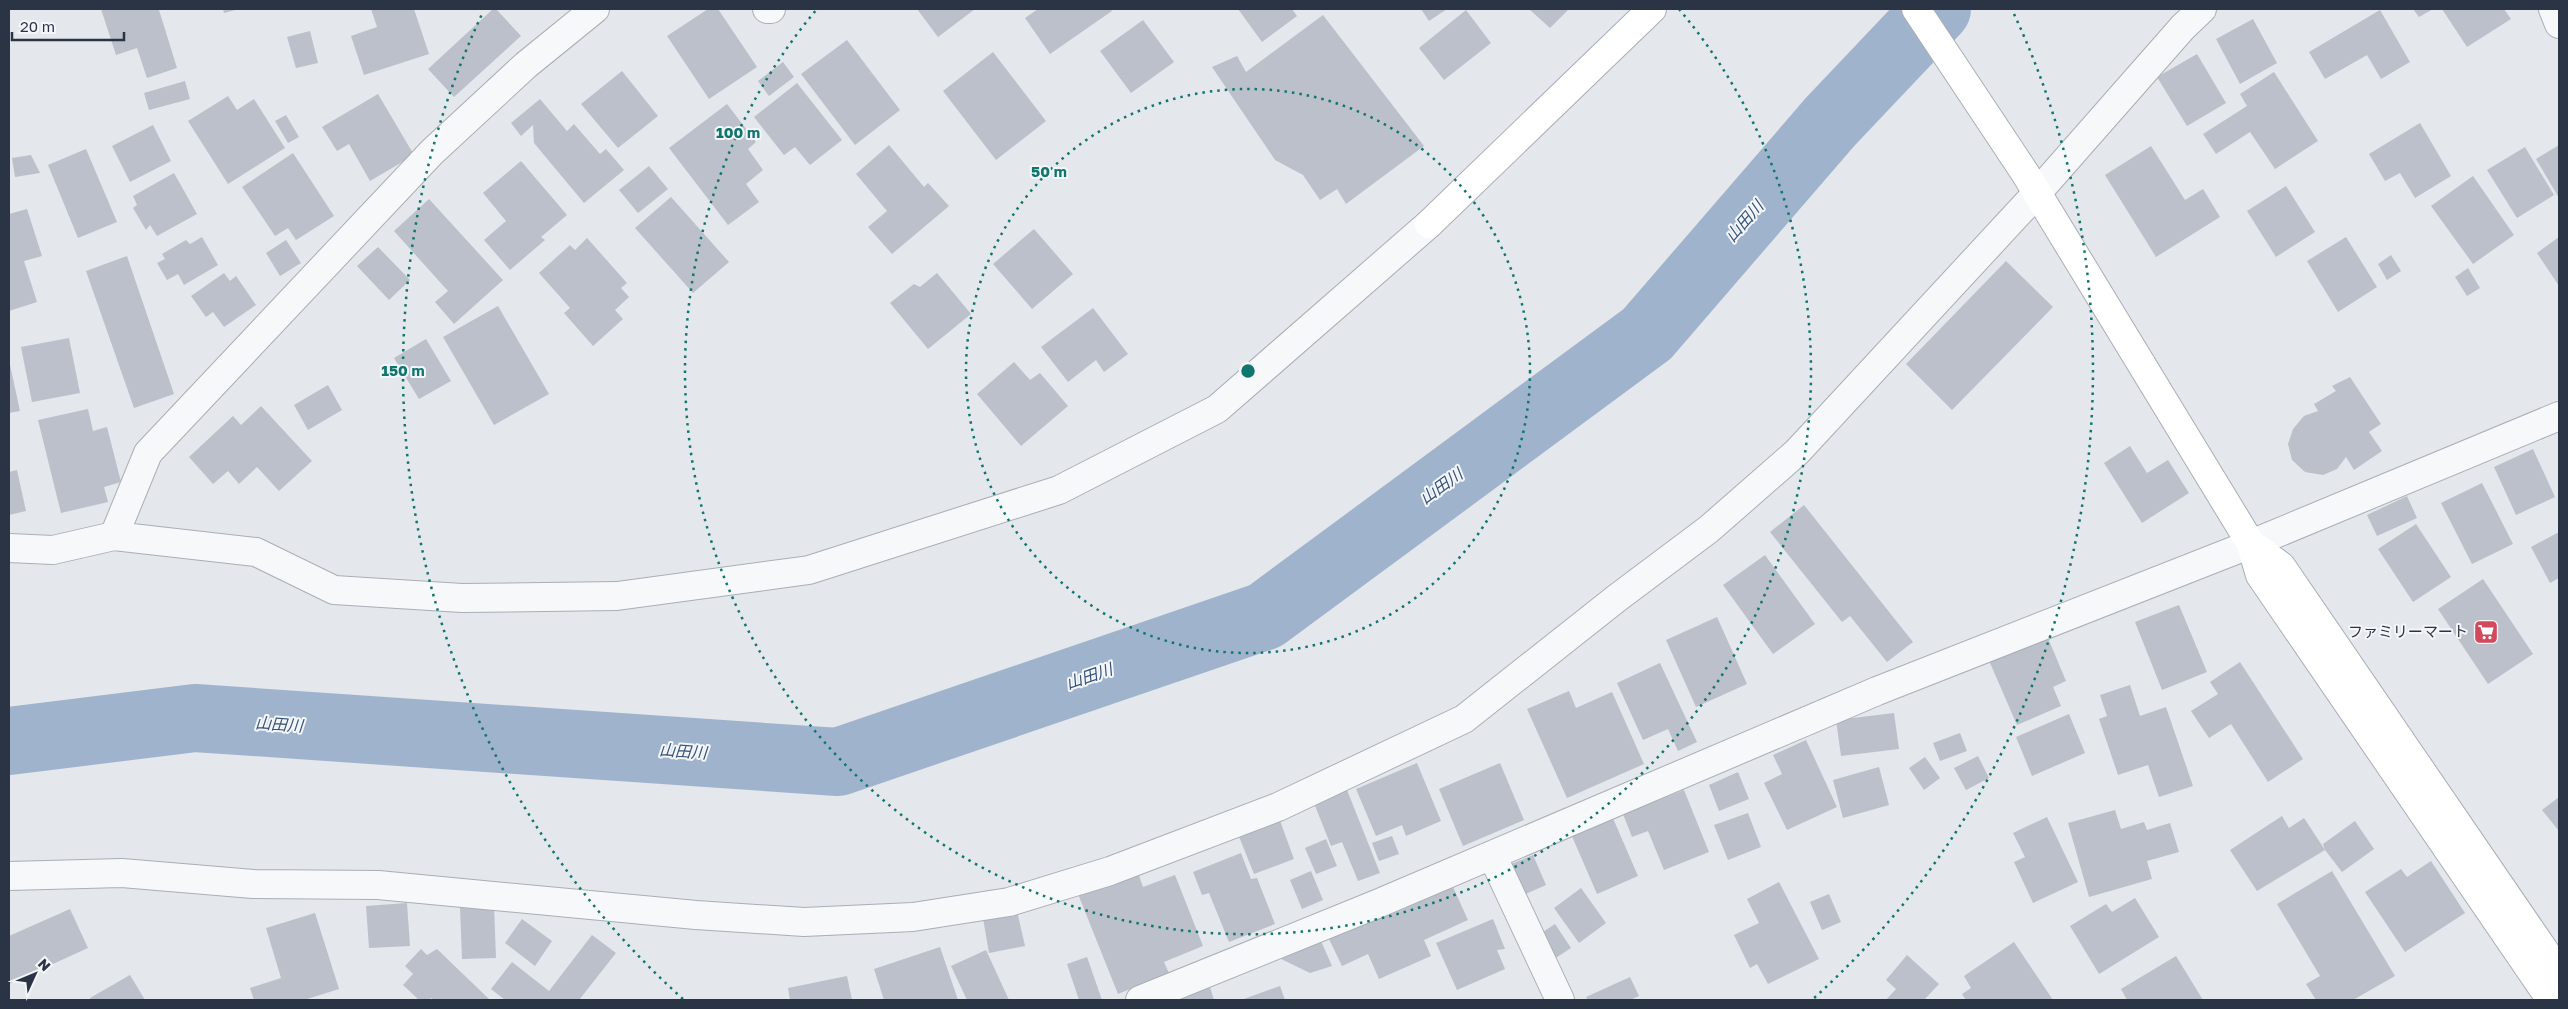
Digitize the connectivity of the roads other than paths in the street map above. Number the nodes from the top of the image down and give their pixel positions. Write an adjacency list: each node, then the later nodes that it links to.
1 (595, 9): 9 (street)
2 (1652, 9): 9 (street)
3 (1916, 9): 7 (street)
4 (2202, 9): 7 (street)
5 (2553, 9): 6 (street)
6 (2559, 24)
7 (2031, 183): 10 (street); 13 (street)
8 (2559, 416): 10 (street)
9 (114, 536): 11 (street)
10 (2251, 544): 12 (street); 14 (street); 17 (street)
11 (9, 548)
12 (1492, 855): 15 (street); 16 (street)
13 (9, 876)
14 (2559, 972)
15 (1140, 1000)
16 (1560, 1000)
17 (2550, 1000)

